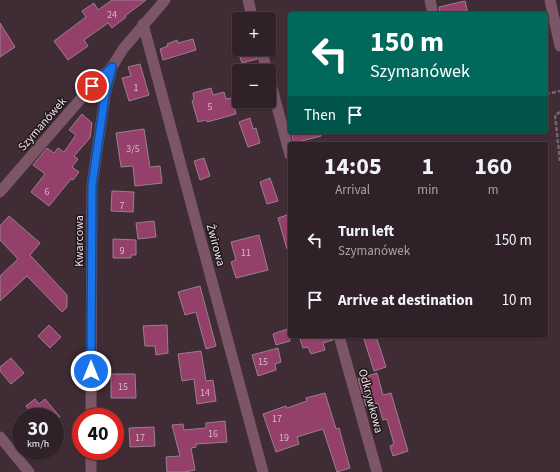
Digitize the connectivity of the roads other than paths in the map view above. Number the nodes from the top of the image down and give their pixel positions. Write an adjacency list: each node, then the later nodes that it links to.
1 (164, 0): 7 (street, Szymanówek)
2 (248, 0): 5 (street)
3 (430, 0): 6 (street)
4 (550, 0): 8 (street)
5 (251, 12)
6 (433, 12)
7 (143, 24): 9 (street, Szymanówek); 19 (street, Żwirowa)
8 (560, 46)
9 (112, 67): 12 (street, Szymanówek); 14 (street, Kwarcowa)
10 (276, 103): 11 (street)
11 (288, 147)
12 (0, 192)
13 (340, 338): 20 (street, Odkrywkowa)
14 (91, 408)
15 (0, 437): 17 (street)
16 (91, 460): 18 (street)
17 (29, 472)
18 (91, 472)
19 (263, 472)
20 (376, 472)

